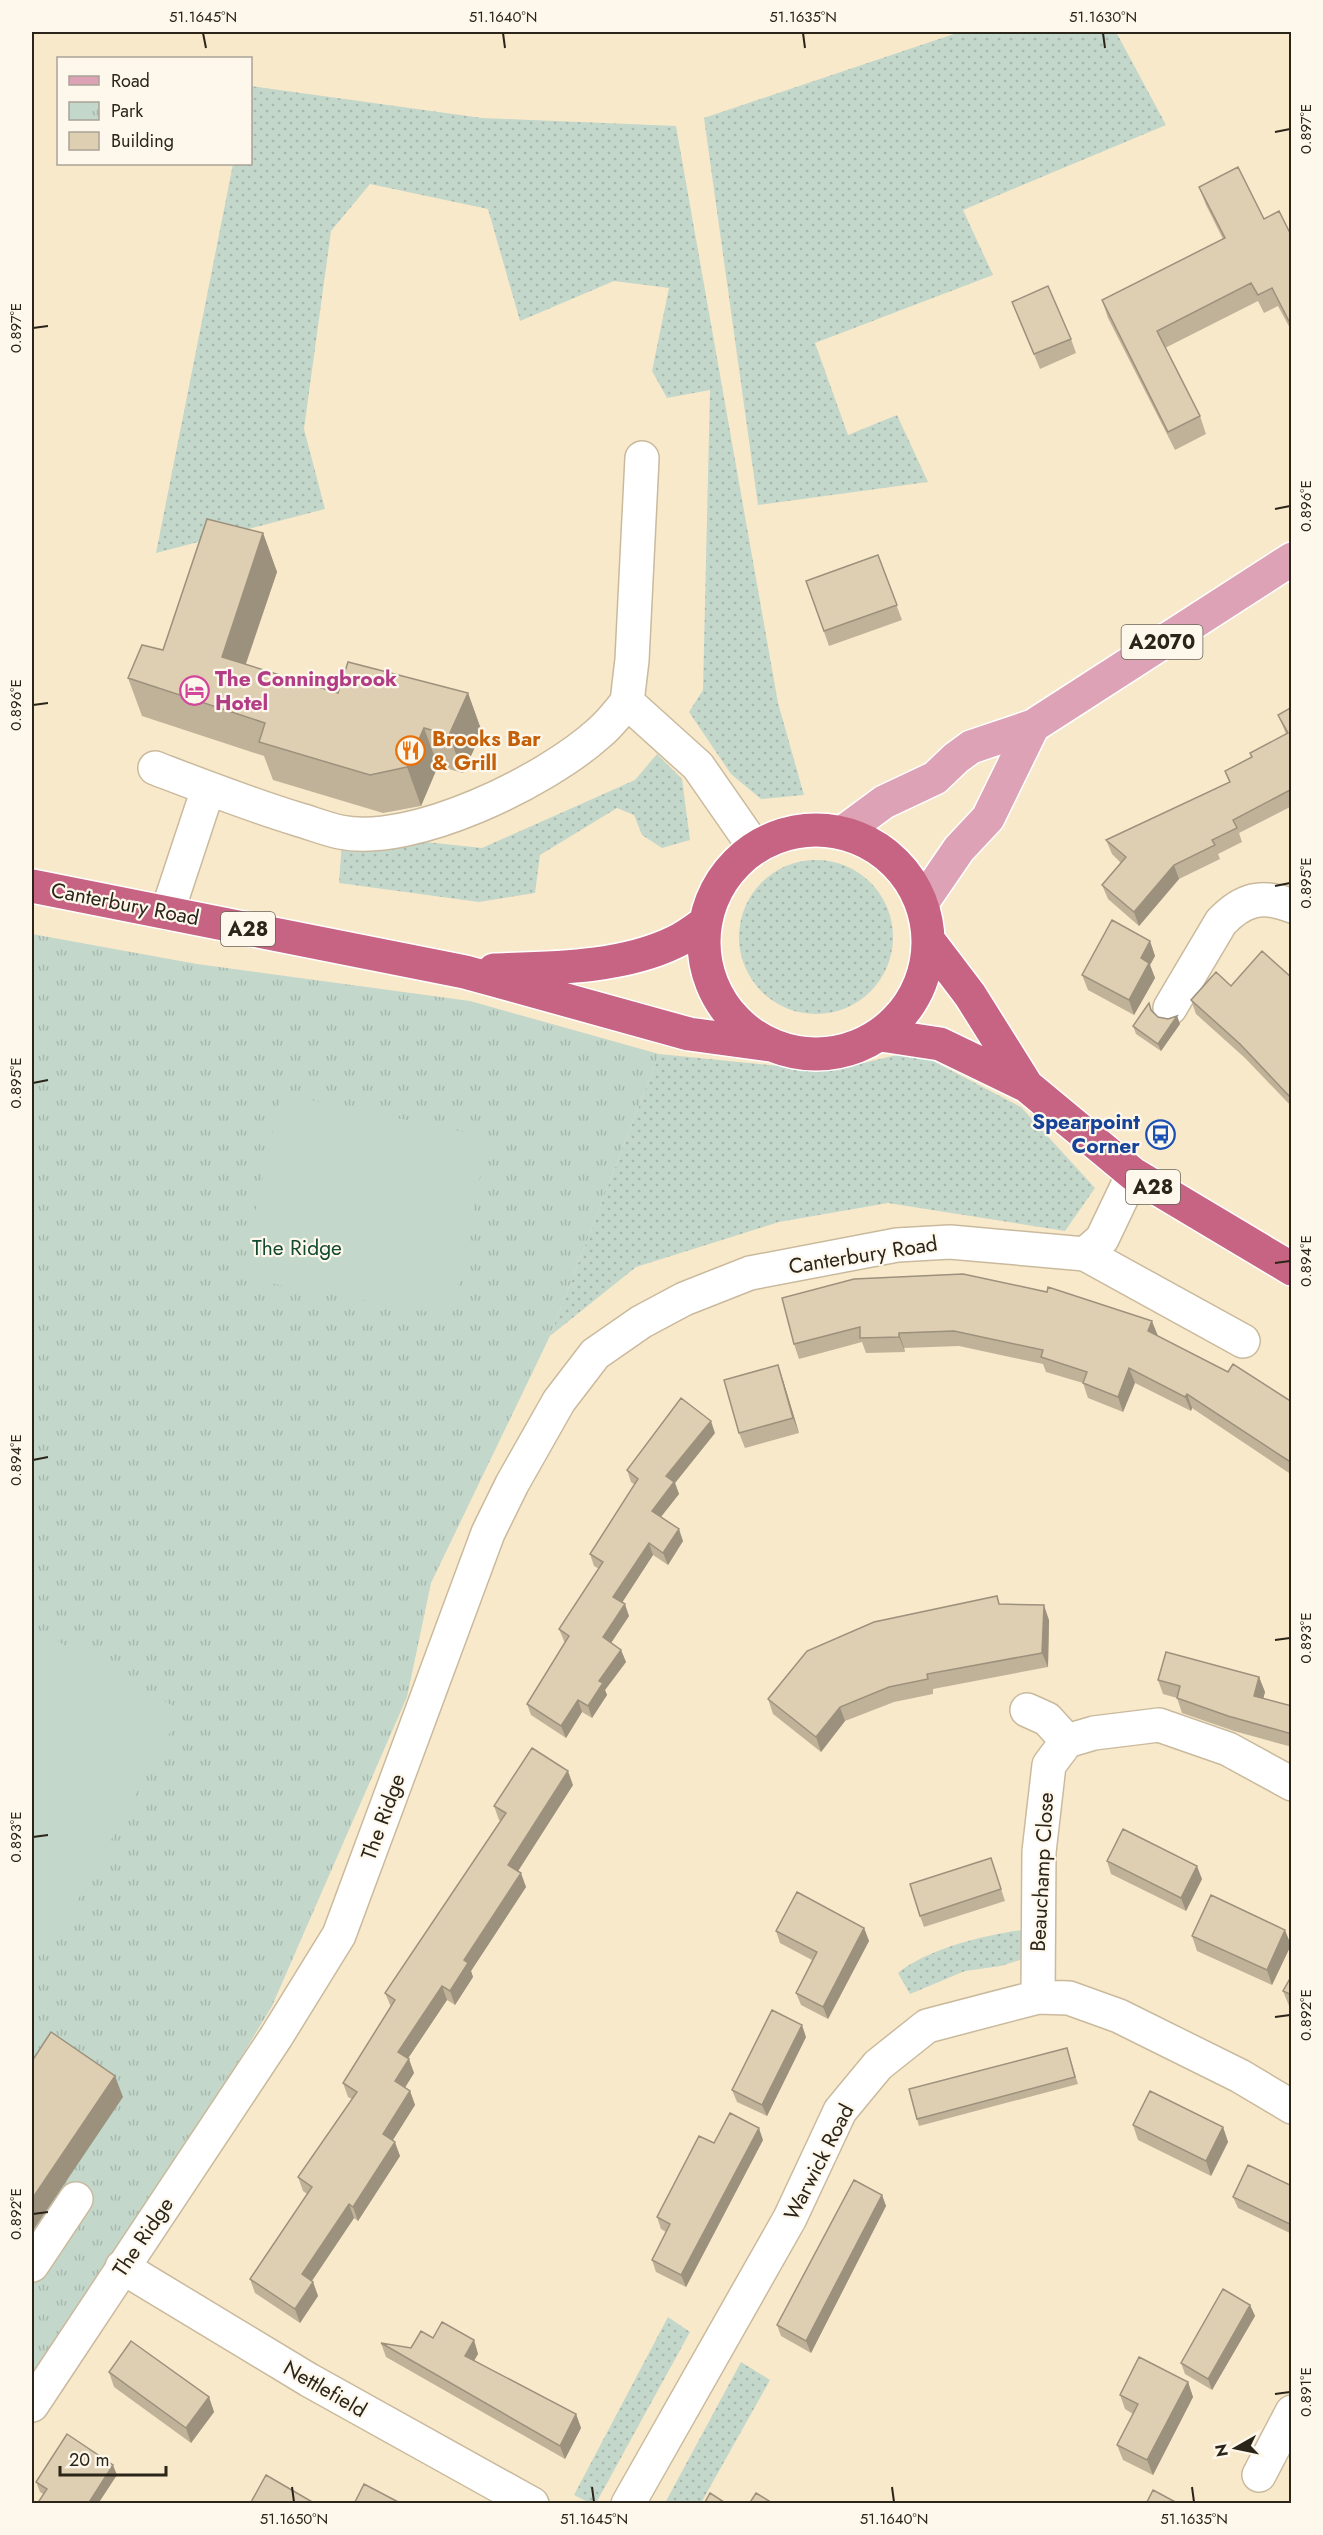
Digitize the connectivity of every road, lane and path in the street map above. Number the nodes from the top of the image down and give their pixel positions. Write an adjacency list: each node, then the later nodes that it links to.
1 (642, 458): 3 (street)
2 (1292, 559): 4 (main road, A2070)
3 (627, 702): 6 (street); 8 (street)
4 (1033, 726): 7 (main road, A2070); 10 (main road)
5 (155, 768): 6 (street)
6 (208, 789): 12 (street)
7 (842, 833): 8 (highway); 10 (highway)
8 (755, 848): 13 (highway)
9 (32, 886): 12 (highway, Canterbury Road / A28)
10 (922, 903): 14 (highway)
11 (1292, 906): 16 (street)
12 (167, 913): 15 (highway, Canterbury Road / A28)
13 (706, 922): 15 (highway, Canterbury Road / A28); 18 (highway)
14 (929, 941): 17 (highway); 19 (highway, A28)
15 (465, 972): 18 (highway, Canterbury Road / A28)
16 (1170, 1008)
17 (881, 1035): 18 (highway); 19 (highway, A28)
18 (770, 1045)
19 (1028, 1086): 20 (highway, A28)
20 (1132, 1174): 21 (street); 22 (highway, A28)
21 (1085, 1254): 23 (street, Canterbury Road); 24 (street, Canterbury Road)
22 (1292, 1269)
23 (750, 1273): 32 (street, The Ridge)
24 (1243, 1341)
25 (1027, 1710): 26 (street)
26 (1067, 1741): 27 (street); 28 (street, Beauchamp Close)
27 (1292, 1784)
28 (1038, 1997): 29 (street, Warwick Road); 37 (street, Warwick Road)
29 (1292, 2107)
30 (76, 2199): 31 (street)
31 (32, 2265)
32 (122, 2267): 33 (street, The Ridge); 36 (street, Nettlefield)
33 (32, 2405)
34 (1292, 2412): 35 (street)
35 (1259, 2475)
36 (532, 2504)
37 (628, 2504)

